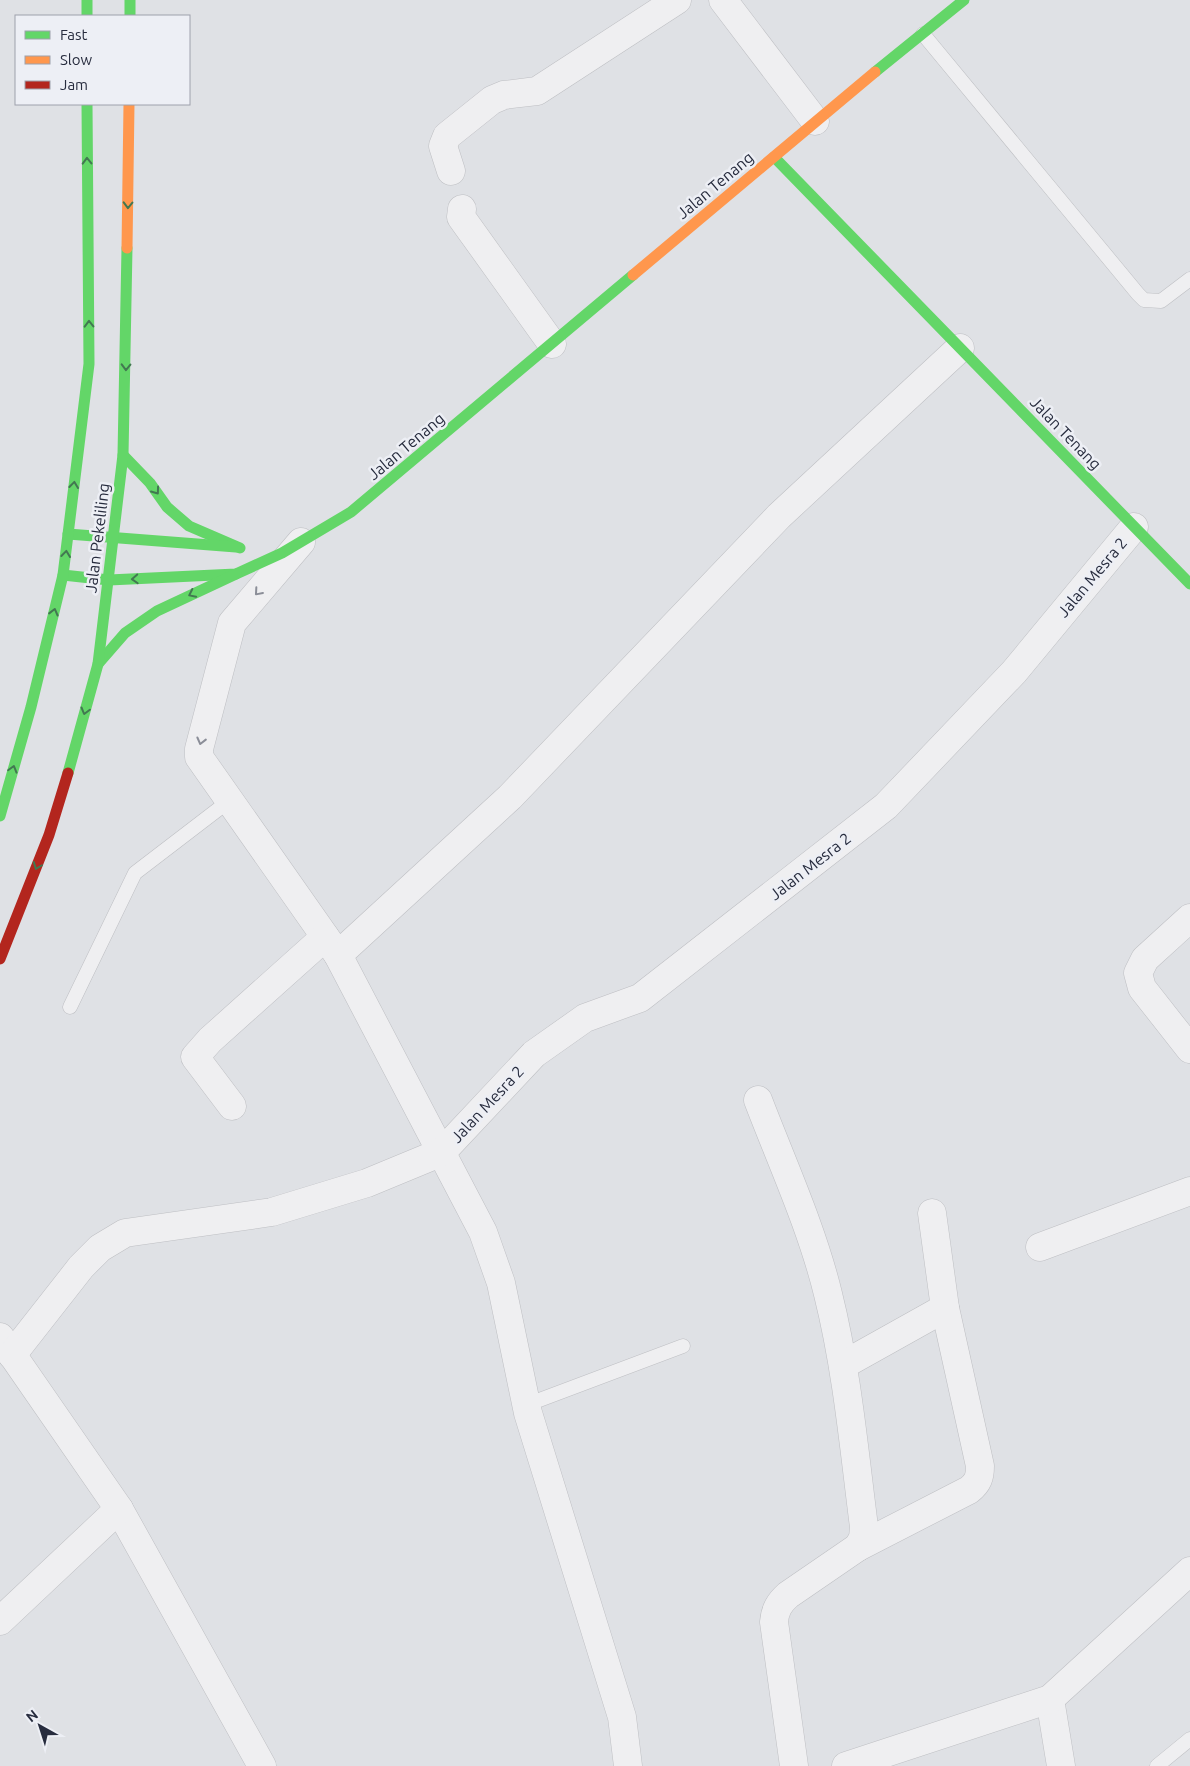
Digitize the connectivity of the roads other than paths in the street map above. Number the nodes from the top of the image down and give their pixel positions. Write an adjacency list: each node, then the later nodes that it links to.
1 (87, 0): 6 (main road)
2 (130, 0): 7 (main road)
3 (677, 0): 13 (street)
4 (723, 0): 11 (street)
5 (964, 0): 8 (main road)
6 (86, 15)
7 (130, 15)
8 (922, 34): 11 (main road); 15 (lane)
9 (87, 105): 20 (main road, Jalan Pekeliling, one-way to 9)
10 (129, 105): 18 (main road, Jalan Pekeliling, one-way to 18)
11 (815, 121): 12 (main road)
12 (774, 157): 16 (main road, Jalan Tenang); 17 (main road, Jalan Tenang)
13 (451, 171)
14 (462, 209): 16 (street)
15 (1190, 279)
16 (552, 344): 22 (main road, Jalan Tenang)
17 (960, 348): 19 (main road, Jalan Tenang); 32 (street)
18 (123, 456): 21 (main road, Jalan Pekeliling); 23 (main road, one-way to 23)
19 (1134, 527): 27 (main road, Jalan Tenang); 38 (street, Jalan Mesra 2)
20 (68, 534): 21 (main road); 25 (main road, Jalan Pekeliling, one-way to 20)
21 (113, 539): 23 (main road); 26 (main road, Jalan Pekeliling)
22 (291, 548): 23 (main road); 24 (main road, Jalan Tenang); 29 (street, one-way to 29)
23 (248, 549)
24 (236, 574): 26 (main road, Jalan Tenang, one-way to 26); 28 (main road, one-way to 28)
25 (63, 575): 26 (main road, Jalan Tenang); 30 (main road, Jalan Pekeliling, one-way to 25)
26 (109, 580): 28 (main road, Jalan Pekeliling)
27 (1190, 584)
28 (98, 664): 33 (main road, Jalan Pekeliling, one-way to 33)
29 (229, 801): 32 (street); 34 (lane)
30 (0, 816)
31 (1190, 918): 35 (street)
32 (331, 946): 37 (street); 38 (street)
33 (0, 959)
34 (70, 1007)
35 (1190, 1049)
36 (758, 1100): 45 (street)
37 (232, 1106)
38 (442, 1152): 43 (street); 46 (street)
39 (1190, 1192): 41 (street)
40 (932, 1213): 42 (street)
41 (1040, 1247)
42 (945, 1308): 45 (street); 48 (street)
43 (6, 1346): 47 (street)
44 (683, 1346): 46 (lane)
45 (843, 1365): 48 (street)
46 (526, 1405): 54 (street)
47 (119, 1510): 50 (street); 53 (street)
48 (858, 1547): 55 (street)
49 (1190, 1571): 51 (street)
50 (0, 1622)
51 (1050, 1699): 56 (street); 57 (street)
52 (1190, 1739): 58 (lane)
53 (262, 1766)
54 (628, 1766)
55 (794, 1766)
56 (846, 1766)
57 (1061, 1766)
58 (1157, 1766)

